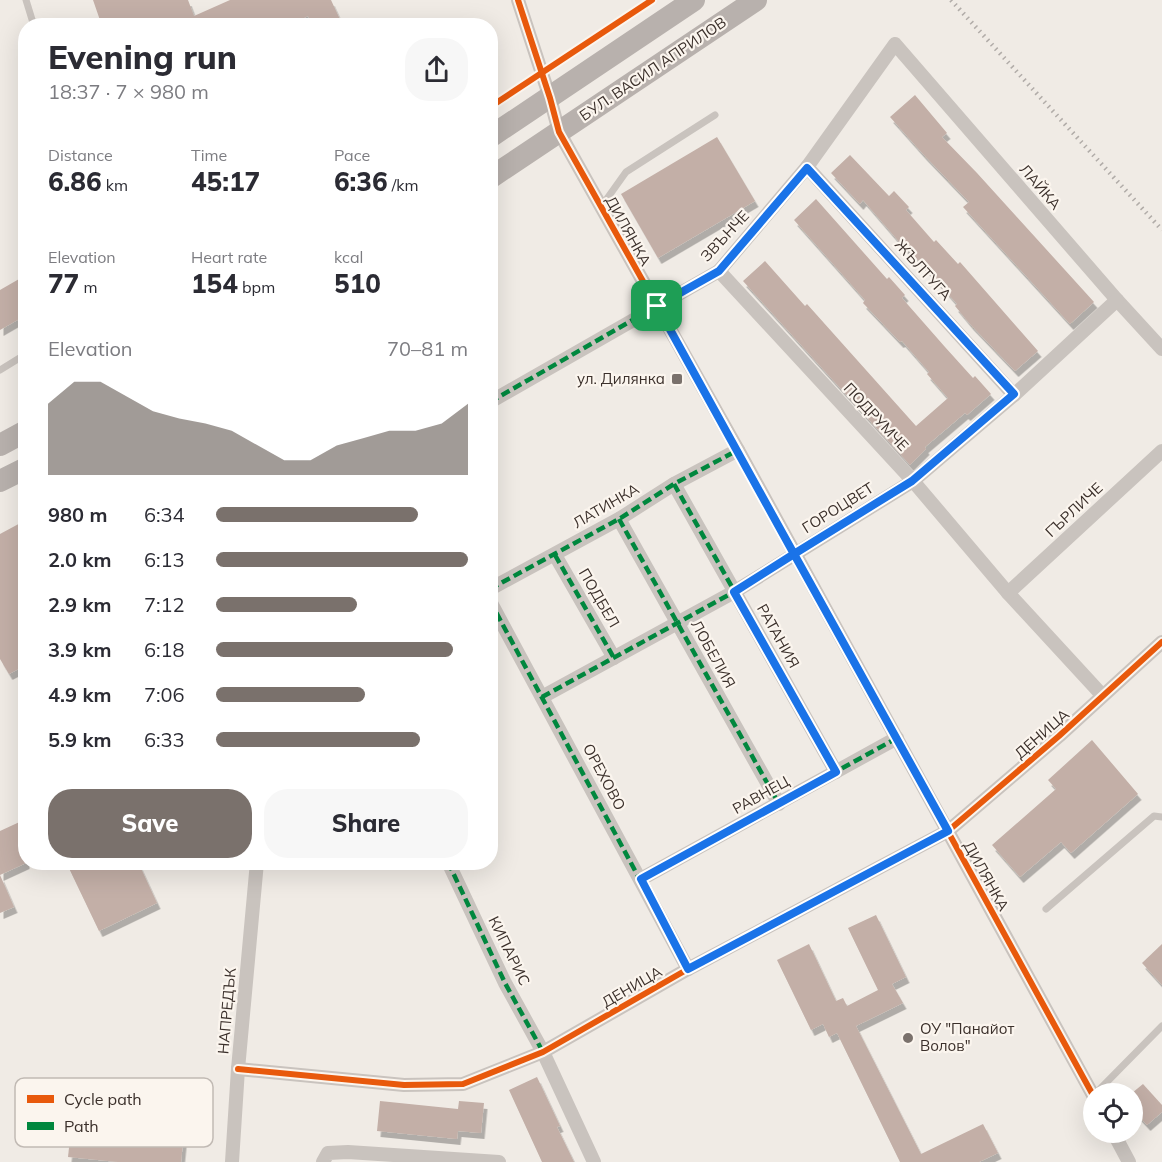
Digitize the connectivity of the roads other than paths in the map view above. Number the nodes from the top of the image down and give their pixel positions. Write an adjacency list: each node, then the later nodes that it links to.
1 (26, 0): 5 (lane)
2 (518, 0): 7 (street, ДИЛЯНКА)
3 (694, 0): 7 (main road)
4 (756, 0): 10 (main road, БУЛ. ВАСИЛ АПРИЛОВ)
5 (32, 18)
6 (895, 44): 11 (street, ЗВЪНЧЕ); 15 (street, ЛАЙКА)
7 (550, 99): 9 (main road); 10 (street, ДИЛЯНКА)
8 (715, 115): 13 (lane)
9 (498, 132)
10 (559, 132): 12 (main road, БУЛ. ВАСИЛ АПРИЛОВ); 13 (street, ДИЛЯНКА)
11 (807, 168): 14 (street, ЗВЪНЧЕ); 20 (street, ЖЪЛТУГА)
12 (498, 173)
13 (602, 207): 16 (street, ДИЛЯНКА)
14 (719, 271): 16 (street, ЗВЪНЧЕ); 27 (street, ПОДРУМЧЕ)
15 (1117, 300): 17 (street, ЛАЙКА); 20 (street, ГОРОЦВЕТ)
16 (657, 306): 21 (street, ЗВЪНЧЕ); 24 (street, ДИЛЯНКА)
17 (1162, 349)
18 (18, 359): 19 (lane)
19 (0, 370)
20 (1014, 394): 27 (street, ГОРОЦВЕТ)
21 (498, 397)
22 (18, 435): 23 (main road)
23 (0, 445)
24 (738, 450): 29 (street, ЛАТИНКА); 31 (street, ДИЛЯНКА)
25 (1162, 452): 35 (street, ГЪРЛИЧЕ)
26 (18, 472): 28 (main road)
27 (912, 481): 31 (street, ГОРОЦВЕТ); 35 (street, ПОДРУМЧЕ)
28 (0, 482)
29 (674, 484): 30 (street, ЛАТИНКА); 34 (street, РАТАНИЯ)
30 (619, 519): 32 (street, ЛАТИНКА); 37 (street, ЛОБЕЛИЯ)
31 (794, 554): 34 (street, ГОРОЦВЕТ); 42 (street, ДИЛЯНКА)
32 (555, 555): 33 (street, ЛАТИНКА); 39 (street, ПОДБЕЛ)
33 (498, 585)
34 (734, 592): 37 (street, ГОРОЦВЕТ); 43 (street, РАТАНИЯ)
35 (1008, 593): 40 (street, ПОДРУМЧЕ)
36 (498, 616): 41 (street, ОРЕХОВО)
37 (676, 623): 39 (street, ГОРОЦВЕТ); 44 (street, ЛОБЕЛИЯ)
38 (1162, 642): 40 (street, ДЕНИЦА)
39 (614, 658): 41 (street, ГОРОЦВЕТ)
40 (1102, 695): 46 (street, ДЕНИЦА)
41 (542, 697): 49 (street, ОРЕХОВО)
42 (897, 738): 43 (street, РАВНЕЦ); 46 (street, ДИЛЯНКА)
43 (836, 772): 44 (street, РАВНЕЦ)
44 (779, 804): 49 (street, РАВНЕЦ)
45 (1162, 817): 50 (lane)
46 (948, 831): 51 (street, ДЕНИЦА); 55 (street, ДИЛЯНКА)
47 (257, 870): 54 (street, НАПРЕДЪК)
48 (452, 870): 53 (street, КИПАРИС)
49 (641, 879): 51 (street, ОРЕХОВО)
50 (1046, 909)
51 (688, 969): 53 (street, ДЕНИЦА)
52 (1162, 1026): 56 (lane)
53 (543, 1052): 54 (street, ДЕНИЦА); 62 (street, КИПАРИС)
54 (238, 1069): 59 (street, НАПРЕДЪК)
55 (1087, 1083)
56 (1107, 1083)
57 (1119, 1143): 63 (street)
58 (402, 1159): 60 (street); 61 (street)
59 (232, 1162)
60 (323, 1162)
61 (499, 1162)
62 (594, 1162)
63 (1129, 1162)

